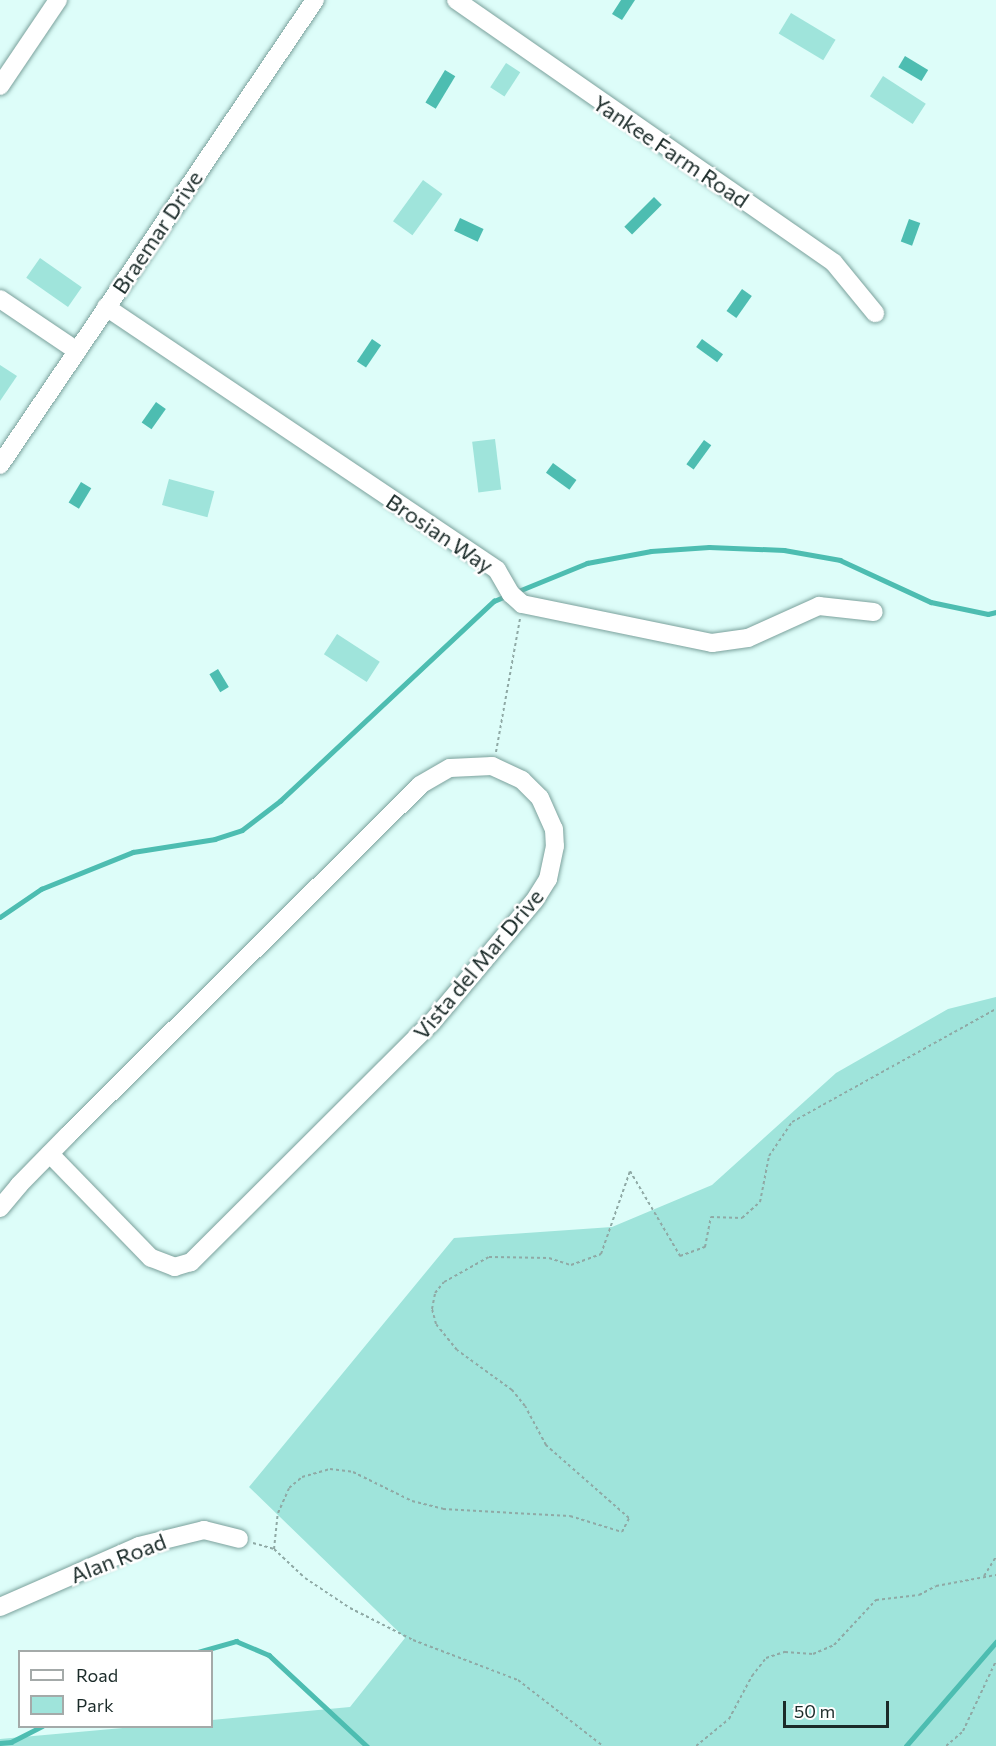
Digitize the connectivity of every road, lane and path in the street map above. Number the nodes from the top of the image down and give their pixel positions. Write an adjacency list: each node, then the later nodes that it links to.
1 (58, 0): 4 (street)
2 (315, 0): 6 (street, Braemar Drive)
3 (456, 0): 7 (street, Yankee Farm Road)
4 (0, 86)
5 (0, 299): 8 (street)
6 (106, 307): 8 (street, Braemar Drive); 10 (street, Brosian Way)
7 (875, 313)
8 (77, 351): 9 (street, Braemar Drive)
9 (0, 465)
10 (522, 604): 11 (street); 12 (path)
11 (874, 612)
12 (493, 767): 14 (street, Vista del Mar Drive); 14 (street, Vista del Mar Drive)
13 (996, 1009): 17 (path)
14 (50, 1154): 15 (street, Vista del Mar Drive)
15 (0, 1208)
16 (239, 1539): 17 (path); 21 (street, Alan Road)
17 (274, 1549): 23 (path)
18 (996, 1557): 20 (path)
19 (996, 1575): 20 (path)
20 (984, 1576): 24 (path)
21 (0, 1607)
22 (996, 1661): 25 (path)
23 (603, 1746)
24 (696, 1746)
25 (946, 1746)

